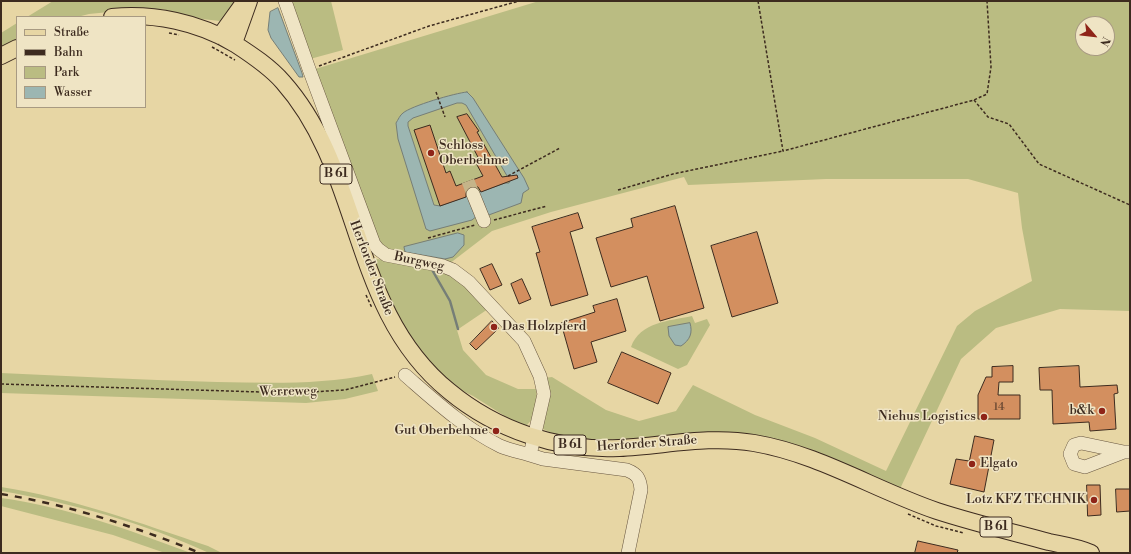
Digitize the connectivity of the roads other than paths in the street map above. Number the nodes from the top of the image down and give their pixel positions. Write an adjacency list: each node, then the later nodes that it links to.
1 (245, 1): 7 (main road)
2 (248, 1): 8 (main road)
3 (285, 1): 14 (street, Burgweg)
4 (122, 16): 5 (main road, Herforder Straße / B 61)
5 (145, 16)
6 (146, 16): 7 (main road, Herforder Straße / B 61)
7 (213, 40): 8 (main road, Herforder Straße / B 61)
8 (234, 43): 14 (main road, Herforder Straße / B 61)
9 (16, 48): 10 (main road)
10 (1, 56)
11 (473, 194): 12 (street)
12 (484, 220)
13 (405, 375): 15 (street)
14 (534, 437): 15 (street); 16 (main road, Herforder Straße / B 61)
15 (530, 455): 17 (street)
16 (1050, 542): 18 (main road, Herforder Straße / B 61); 19 (main road, Herforder Straße / B 61)
17 (628, 553)
18 (1071, 553)
19 (1091, 553)

